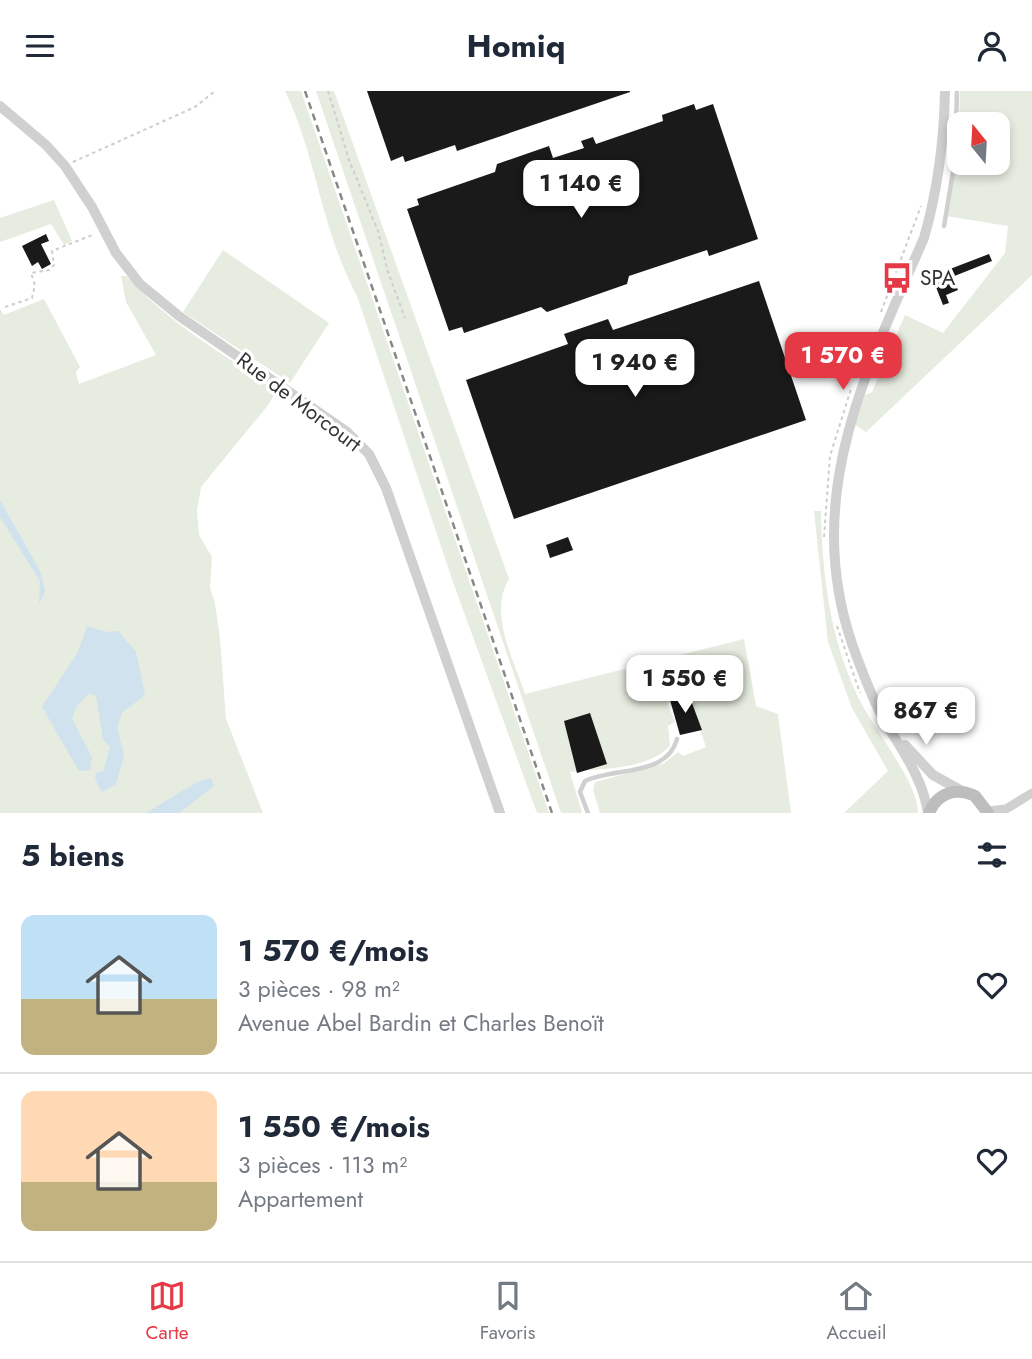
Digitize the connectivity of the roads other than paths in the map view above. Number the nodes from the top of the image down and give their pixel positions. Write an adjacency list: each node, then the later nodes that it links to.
1 (945, 91): 5 (street)
2 (957, 91): 4 (lane)
3 (0, 106): 10 (street, Rue de Morcourt)
4 (944, 226)
5 (881, 714): 7 (street); 12 (street)
6 (677, 739): 11 (lane)
7 (962, 791): 9 (main road); 12 (main road)
8 (1032, 793): 9 (street)
9 (988, 812)
10 (500, 813)
11 (588, 813)
12 (929, 813)

